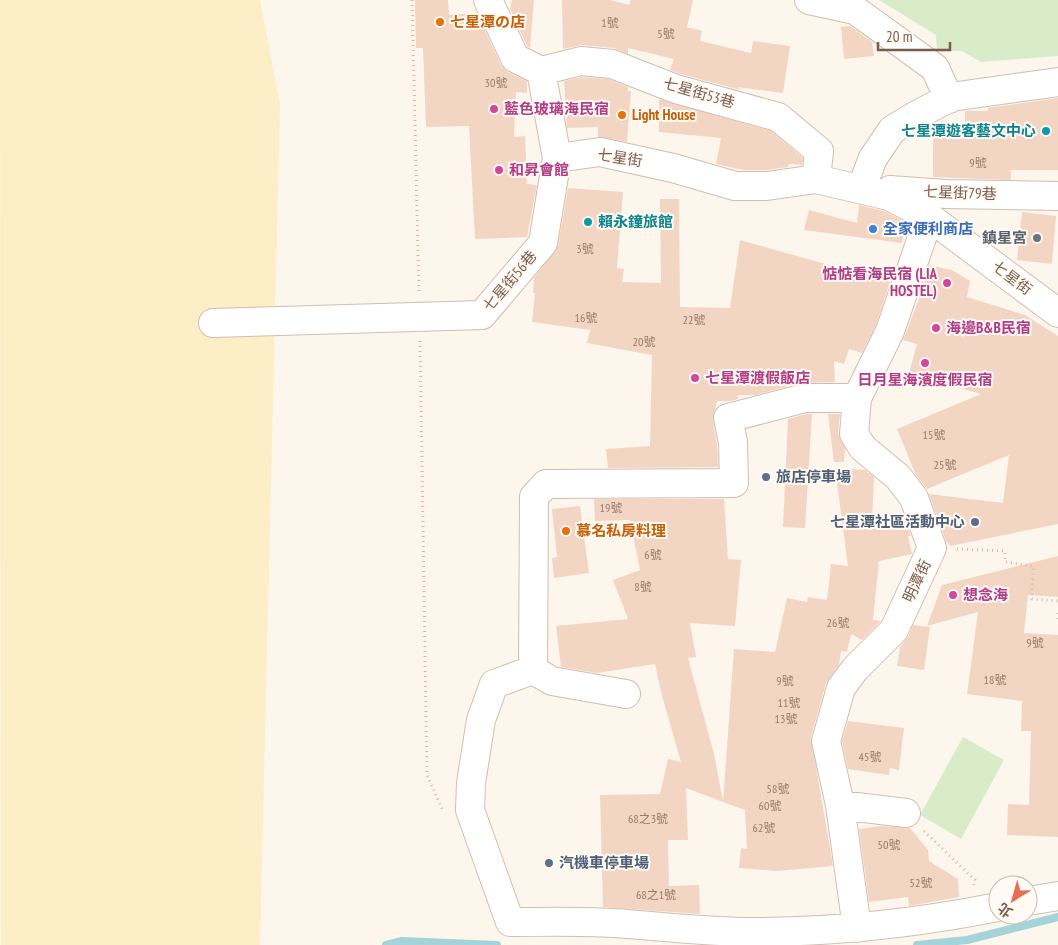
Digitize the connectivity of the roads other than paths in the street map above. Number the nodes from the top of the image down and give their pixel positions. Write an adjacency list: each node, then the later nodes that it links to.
1 (488, 0): 3 (street)
2 (809, 0): 5 (street)
3 (540, 71): 6 (street); 7 (street, 七星街53巷)
4 (1058, 82): 5 (street)
5 (949, 99): 8 (street)
6 (557, 158): 7 (street, 七星街); 12 (street, 七星街56巷)
7 (816, 179): 8 (street, 七星街)
8 (861, 189): 9 (street, 七星街79巷); 10 (street, 七星街)
9 (1058, 196)
10 (929, 216): 11 (street, 七星街); 13 (street, 明潭街)
11 (1058, 313)
12 (213, 323)
13 (857, 398): 14 (street); 16 (street, 明潭街)
14 (533, 670): 15 (street); 21 (street)
15 (626, 694)
16 (840, 804): 17 (street); 21 (street, 明潭街)
17 (906, 813)
18 (1058, 896): 19 (street)
19 (1038, 899)
20 (988, 909): 21 (street)
21 (857, 928)

